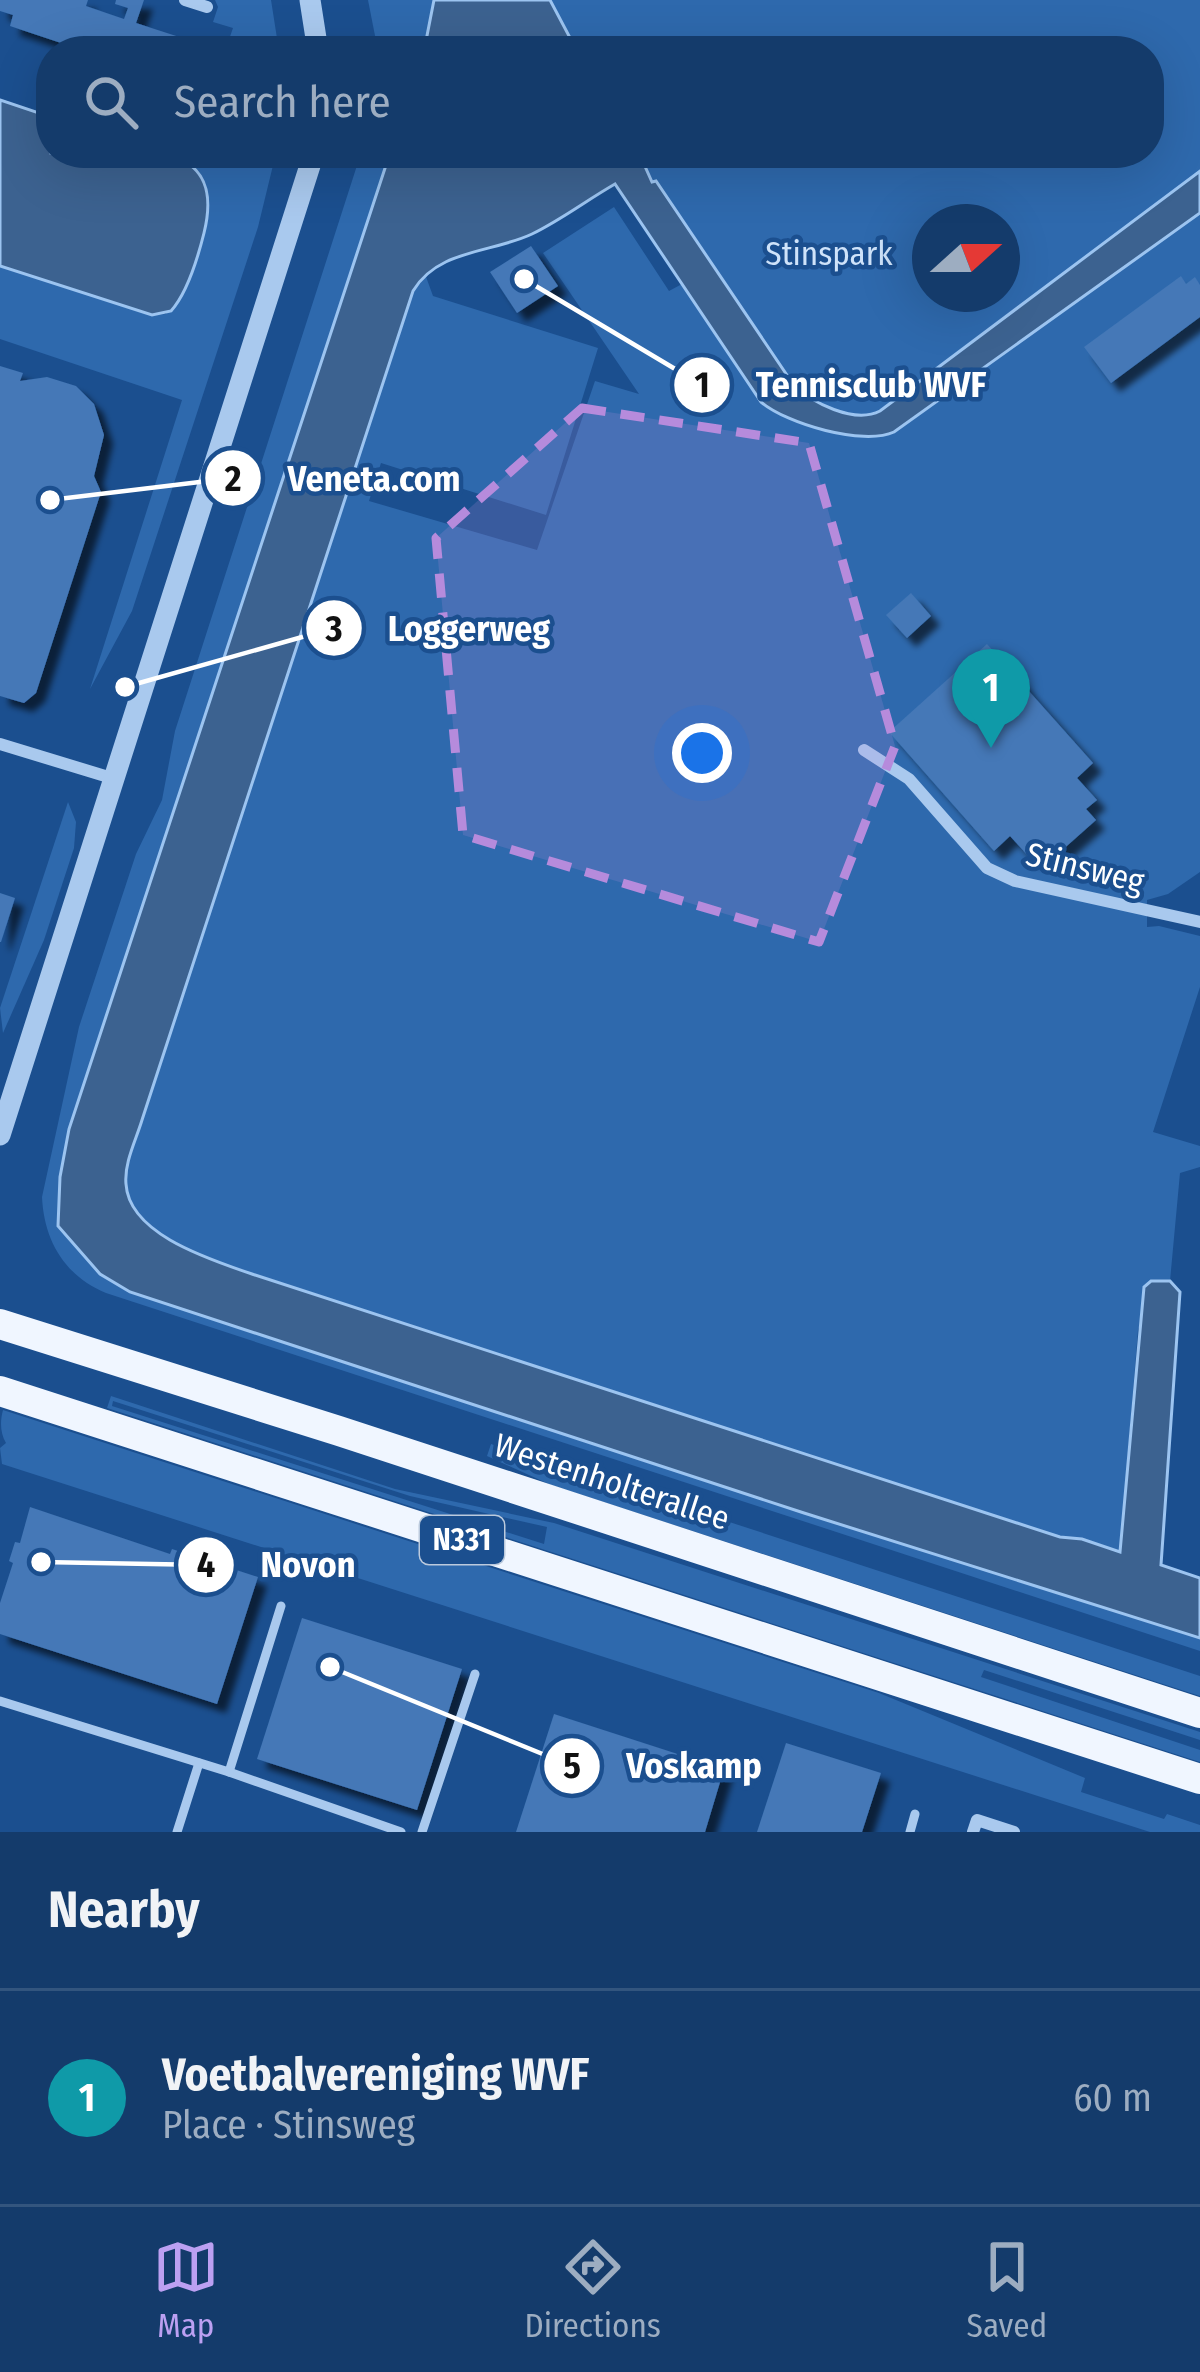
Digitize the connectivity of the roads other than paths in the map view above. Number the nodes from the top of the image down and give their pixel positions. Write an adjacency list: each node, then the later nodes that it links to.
1 (185, 0): 3 (street)
2 (310, 0): 4 (street)
3 (207, 7)
4 (316, 36)
5 (309, 168): 8 (street)
6 (0, 744): 8 (street)
7 (864, 750): 9 (street, Stinsweg)
8 (115, 779): 10 (street)
9 (1200, 922)
10 (0, 1135)
11 (0, 1324): 16 (main road, Westenholterallee / N331)
12 (0, 1391): 19 (main road, N331)
13 (281, 1606): 18 (lane)
14 (475, 1674): 23 (lane)
15 (0, 1701): 17 (lane)
16 (1200, 1713)
17 (199, 1763): 18 (lane); 21 (lane)
18 (229, 1772): 22 (lane)
19 (1200, 1779)
20 (915, 1814): 24 (lane)
21 (177, 1832)
22 (401, 1832)
23 (422, 1832)
24 (910, 1832)
25 (973, 1832): 26 (street)
26 (1014, 1832)

